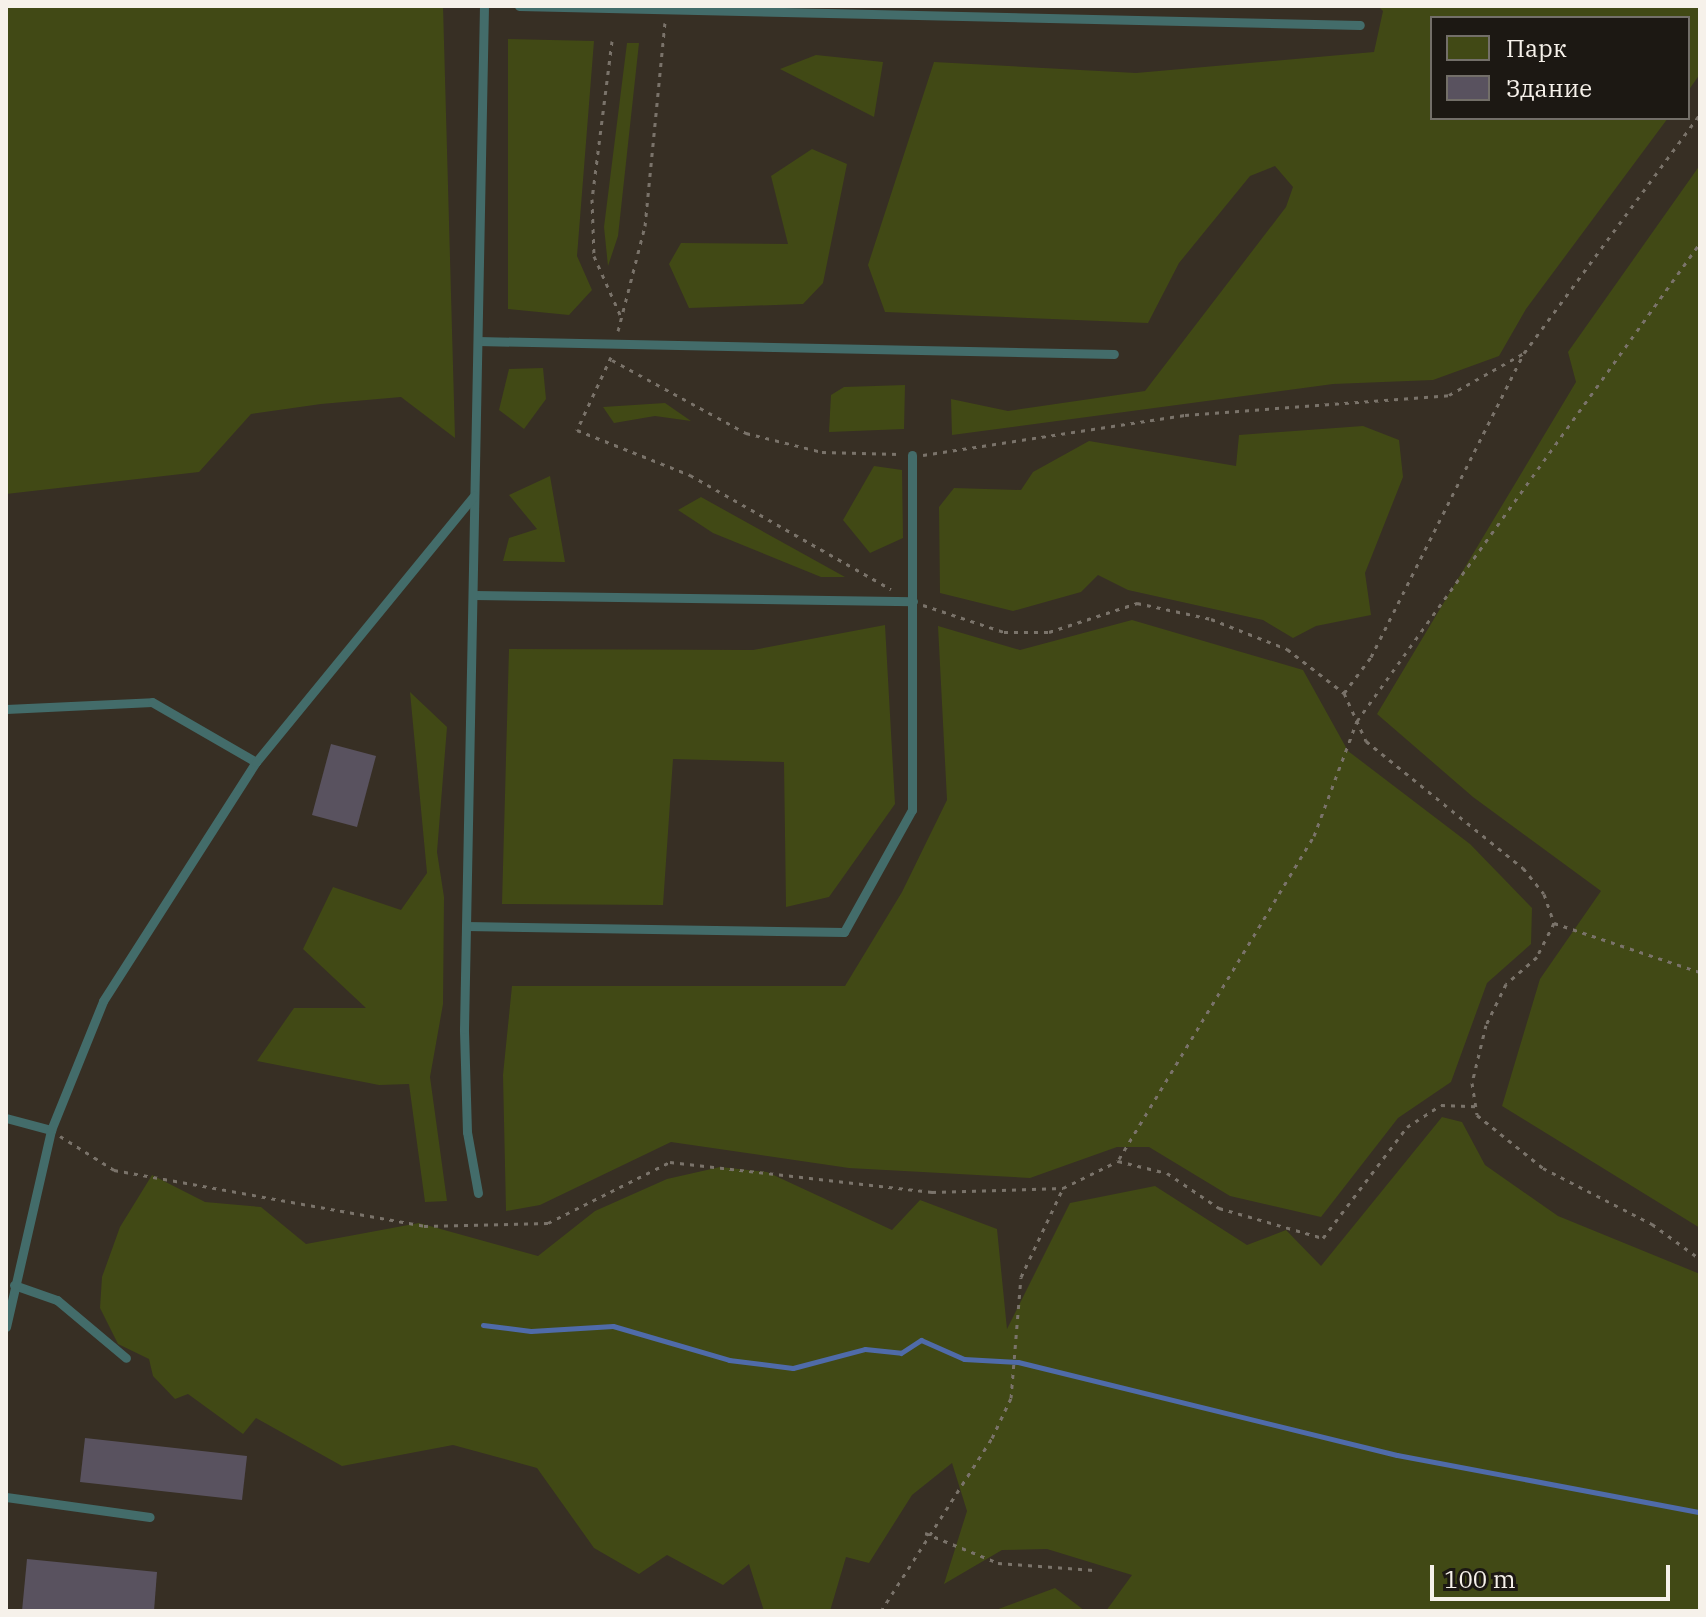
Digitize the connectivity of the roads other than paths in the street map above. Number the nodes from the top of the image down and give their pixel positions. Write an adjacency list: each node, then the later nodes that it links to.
1 (484, 6): 4 (lane)
2 (519, 6): 3 (lane)
3 (1360, 25)
4 (478, 341): 5 (lane); 7 (lane)
5 (1114, 354)
6 (912, 455): 9 (lane)
7 (474, 496): 8 (lane); 11 (lane)
8 (474, 595): 9 (lane); 12 (lane)
9 (913, 601): 12 (lane)
10 (6, 709): 11 (lane)
11 (256, 762): 14 (lane)
12 (466, 926): 15 (lane)
13 (6, 1118): 14 (lane)
14 (51, 1130): 16 (lane)
15 (478, 1193)
16 (14, 1285): 17 (lane); 18 (lane)
17 (6, 1327)
18 (126, 1358)
19 (6, 1497): 20 (lane)
20 (150, 1517)

